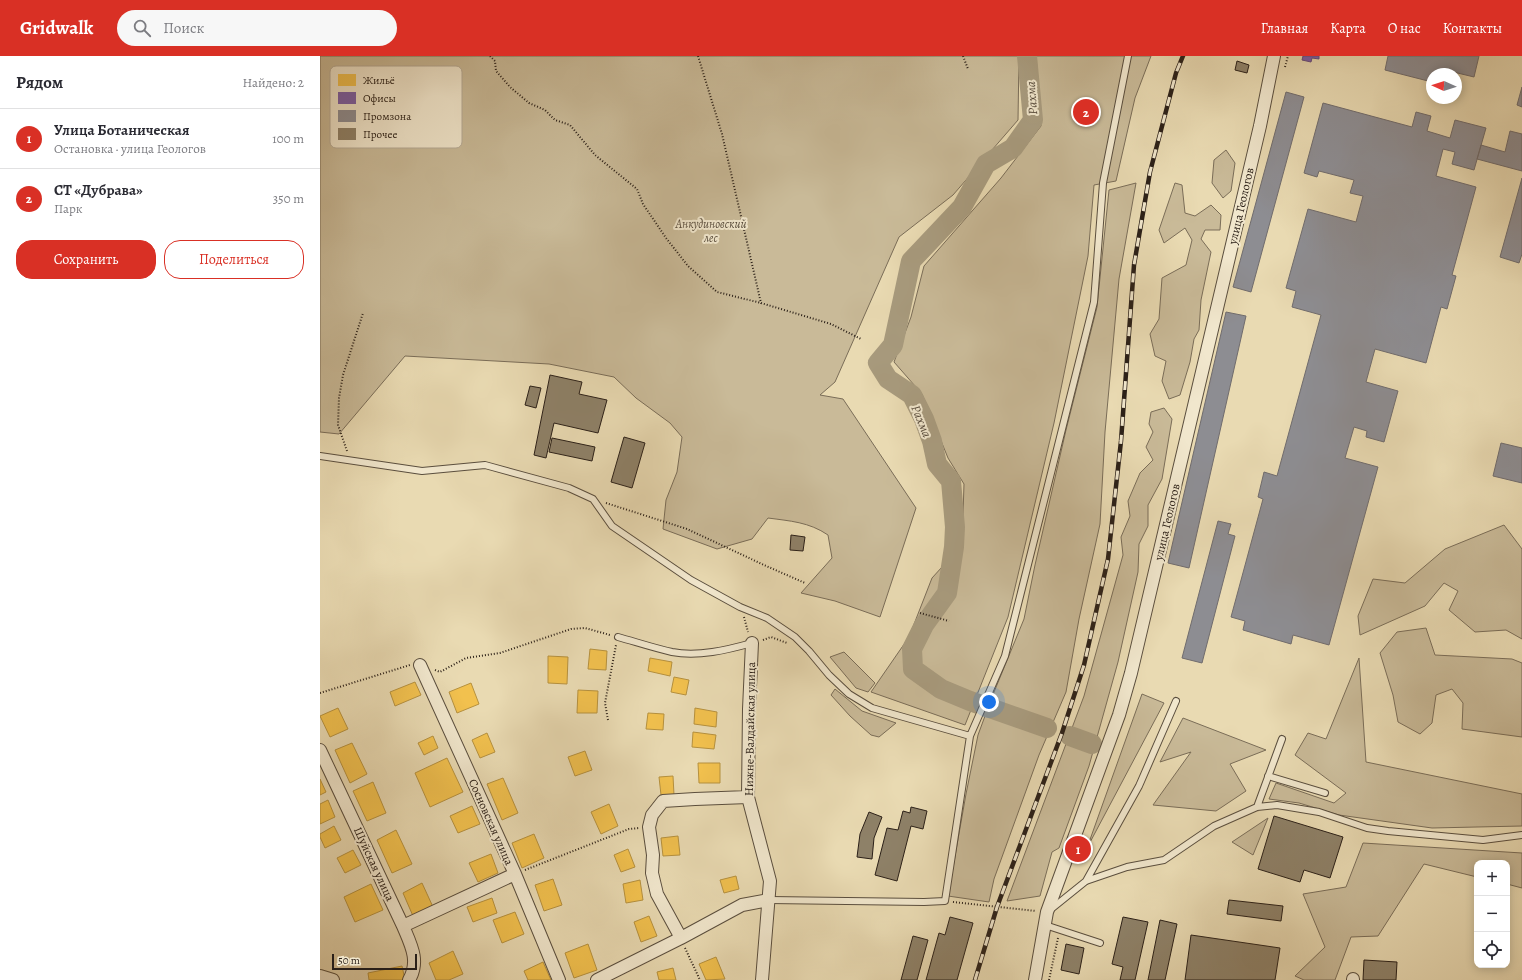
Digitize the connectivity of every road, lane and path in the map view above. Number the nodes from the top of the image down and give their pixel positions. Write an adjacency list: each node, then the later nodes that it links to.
1 (490, 56): 9 (path)
2 (698, 56): 9 (path)
3 (963, 56): 8 (path)
4 (1128, 56): 26 (lane)
5 (1274, 56): 39 (street, улица Геологов)
6 (1288, 56): 7 (path)
7 (1285, 67)
8 (968, 69)
9 (761, 303): 11 (path)
10 (363, 313): 13 (path)
11 (861, 339)
12 (320, 456): 13 (lane)
13 (352, 461): 14 (lane)
14 (593, 499): 15 (path); 16 (lane)
15 (805, 583)
16 (740, 607): 20 (path); 26 (lane)
17 (920, 613): 18 (path)
18 (949, 621)
19 (618, 637): 20 (lane); 22 (path); 25 (path)
20 (752, 642): 21 (path); 31 (street, Нижне-Валдайская улица)
21 (789, 643)
22 (420, 665): 23 (path); 35 (street, Сосновская улица)
23 (320, 693)
24 (1176, 701): 36 (lane)
25 (608, 720)
26 (970, 736): 38 (lane)
27 (1282, 739): 29 (lane)
28 (320, 750): 41 (street, Шуйская улица)
29 (1268, 776): 30 (lane); 32 (lane)
30 (1325, 793)
31 (748, 797): 33 (street); 37 (street, Нижне-Валдайская улица)
32 (1257, 806): 34 (lane); 36 (lane)
33 (649, 827): 35 (path); 43 (street)
34 (1522, 834)
35 (515, 874): 41 (street); 48 (street, Сосновская улица)
36 (1086, 881): 39 (lane)
37 (769, 900): 38 (lane); 43 (street); 51 (street, Нижне-Валдайская улица)
38 (945, 901): 39 (path)
39 (1047, 912): 40 (street, улица Геологов)
40 (1045, 925): 42 (lane); 52 (street, улица Геологов)
41 (403, 926): 47 (street, Шуйская улица)
42 (1061, 930): 44 (lane); 53 (path)
43 (681, 938): 49 (street); 50 (path)
44 (1100, 943)
45 (320, 976): 46 (street)
46 (333, 980)
47 (409, 980)
48 (559, 980)
49 (597, 980)
50 (700, 980)
51 (762, 980)
52 (1035, 980)
53 (1049, 980)

